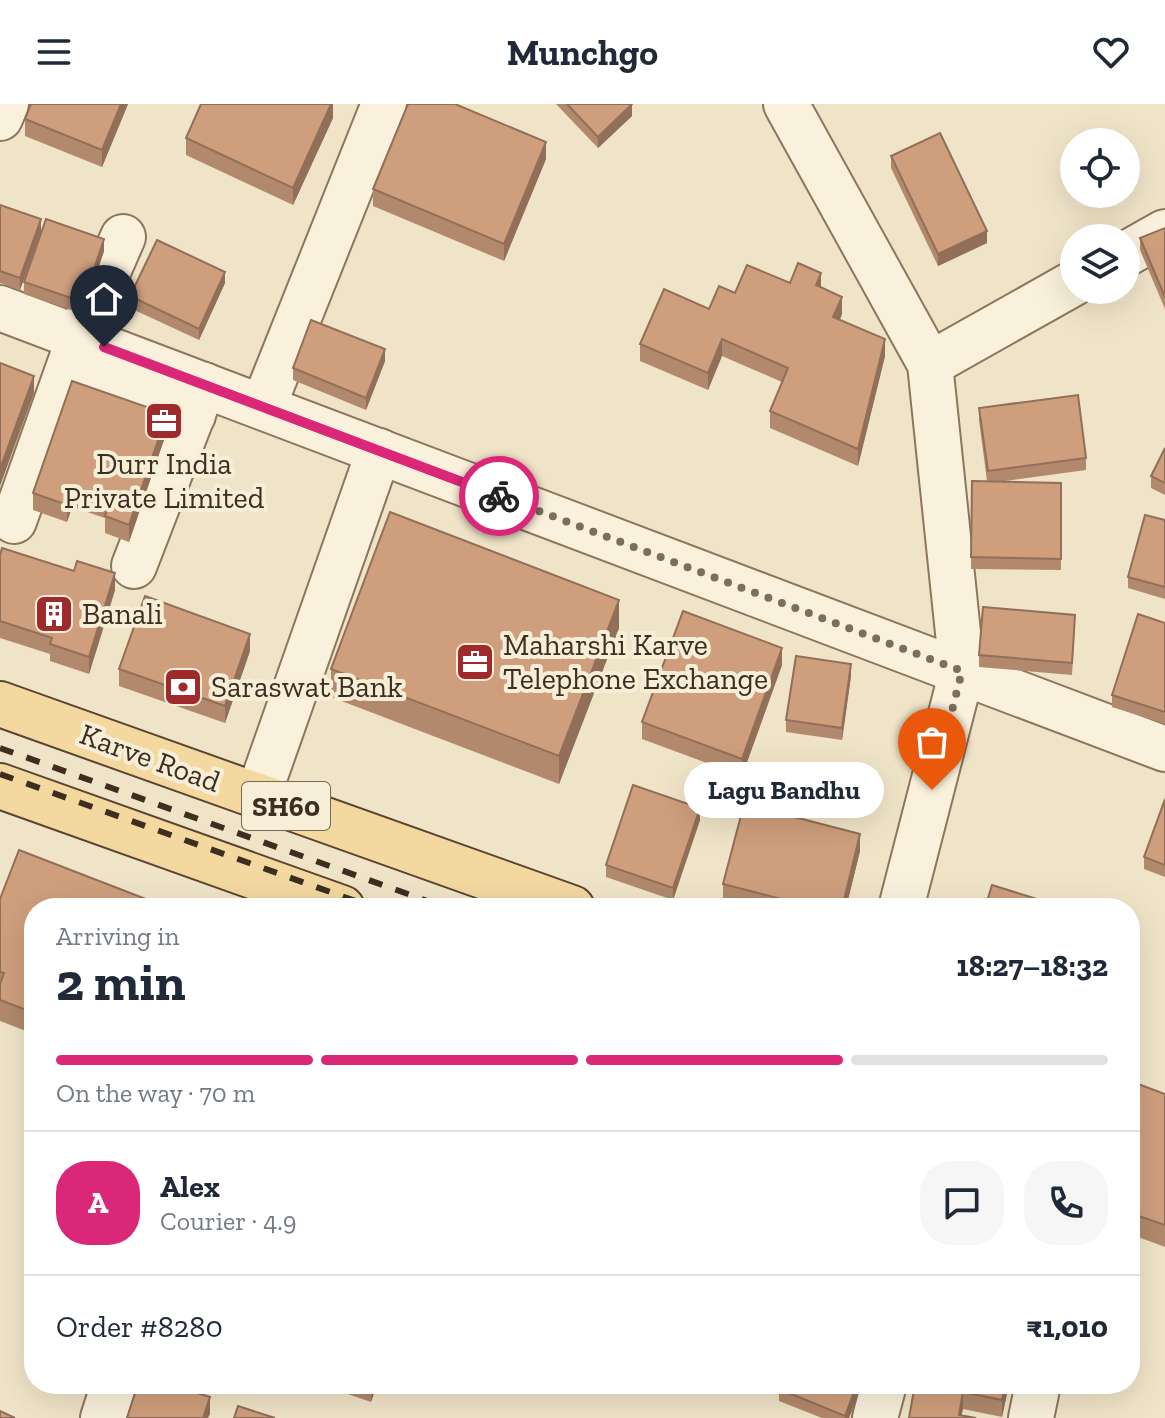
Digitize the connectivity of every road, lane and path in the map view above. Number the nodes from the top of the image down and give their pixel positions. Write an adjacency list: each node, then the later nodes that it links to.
1 (6, 104): 4 (street)
2 (384, 104): 13 (street)
3 (786, 104): 11 (street)
4 (0, 118)
5 (1165, 232): 7 (street)
6 (123, 237): 10 (street)
7 (1140, 246)
8 (1060, 291): 11 (street)
9 (0, 308): 10 (street)
10 (74, 354): 12 (street); 15 (street)
11 (930, 364): 17 (street)
12 (198, 400): 13 (street); 16 (street)
13 (263, 407): 14 (street)
14 (379, 451): 17 (street); 22 (street)
15 (14, 521)
16 (134, 566)
17 (962, 671): 20 (street); 28 (street)
18 (0, 704): 22 (main road, Karve Road / SH60)
19 (0, 733): 26 (main road)
20 (1165, 749)
21 (0, 786): 25 (main road)
22 (258, 796): 27 (main road, Karve Road / SH60)
23 (0, 819): 24 (main road)
24 (223, 898)
25 (314, 898)
26 (461, 898)
27 (544, 898)
28 (904, 898)
29 (111, 1394): 32 (street)
30 (881, 1394): 33 (street)
31 (1036, 1394): 34 (street)
32 (103, 1418)
33 (875, 1418)
34 (1031, 1418)

